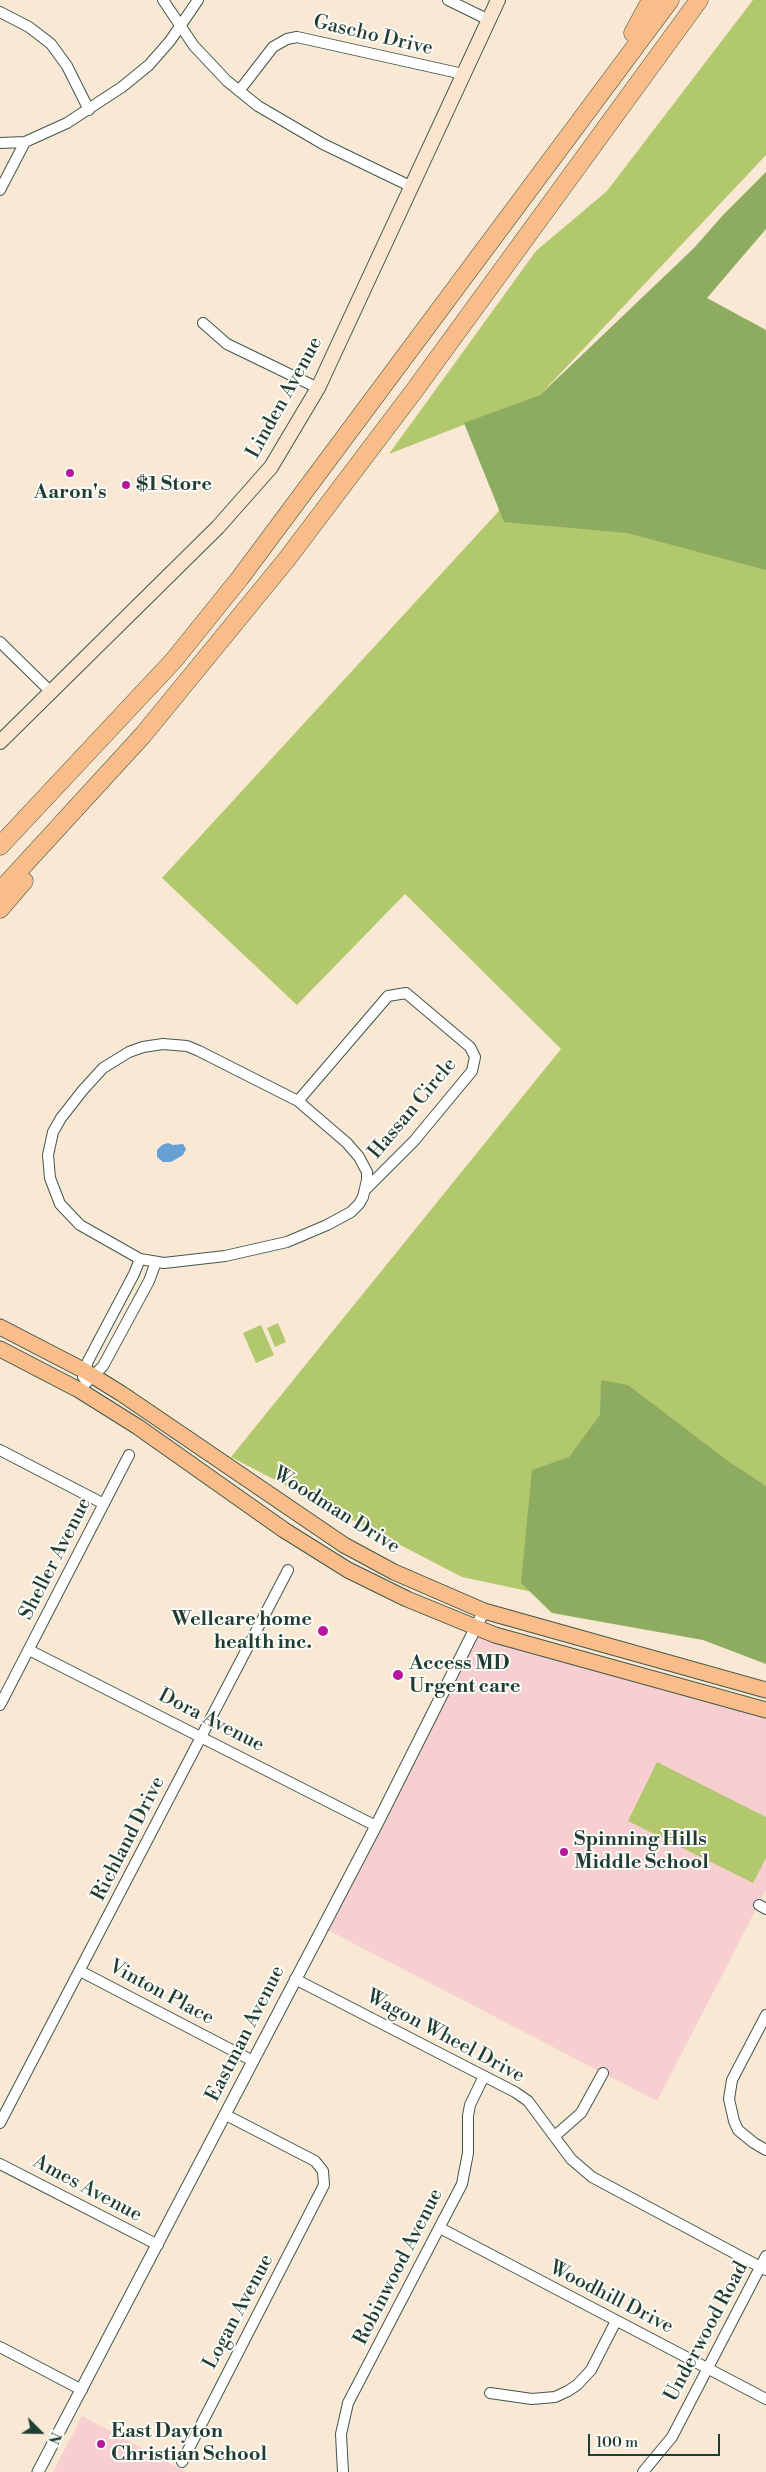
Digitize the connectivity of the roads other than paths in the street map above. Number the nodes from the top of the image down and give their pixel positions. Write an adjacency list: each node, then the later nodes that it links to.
1 (163, 0): 10 (street)
2 (198, 0): 10 (street)
3 (448, 0): 9 (street)
4 (498, 0): 9 (main road, Linden Avenue)
5 (650, 0): 14 (highway)
6 (670, 0): 14 (highway)
7 (699, 0): 23 (highway)
8 (0, 12): 13 (street)
9 (489, 20): 11 (main road, Linden Avenue)
10 (180, 27): 12 (street); 13 (street)
11 (463, 74): 12 (street, Gascho Drive); 17 (main road, Linden Avenue)
12 (239, 91): 17 (street)
13 (89, 110): 15 (street)
14 (586, 112): 25 (highway)
15 (25, 142): 16 (street); 18 (street)
16 (0, 143)
17 (412, 187): 20 (main road, Linden Avenue)
18 (0, 190)
19 (202, 323): 20 (street)
20 (318, 388): 22 (main road, Linden Avenue)
21 (0, 642): 22 (street)
22 (51, 692): 24 (main road, Linden Avenue)
23 (143, 735): 28 (highway); 29 (highway)
24 (0, 742)
25 (62, 779): 26 (highway); 27 (highway)
26 (0, 832)
27 (0, 846)
28 (0, 891)
29 (0, 909)
30 (298, 1101): 31 (street, Hassan Circle); 31 (street, Hassan Circle); 32 (street, Hassan Circle)
31 (366, 1189): 33 (street, Hassan Circle)
32 (140, 1259): 33 (street, Hassan Circle); 36 (street)
33 (156, 1262): 36 (street)
34 (0, 1327): 36 (main road, Woodman Drive)
35 (0, 1348): 37 (main road, Woodman Drive)
36 (89, 1374): 37 (street); 42 (main road, Woodman Drive)
37 (79, 1390): 43 (main road, Woodman Drive)
38 (0, 1450): 40 (street)
39 (129, 1456): 40 (street, Sheller Avenue)
40 (104, 1504): 44 (street, Sheller Avenue)
41 (288, 1570): 48 (street, Richland Drive)
42 (484, 1611): 43 (street, Eastman Avenue); 45 (main road, Woodman Drive)
43 (477, 1628): 47 (main road, Woodman Drive); 49 (street, Eastman Avenue)
44 (29, 1650): 46 (street, Sheller Avenue); 48 (street, Dora Avenue)
45 (766, 1690)
46 (0, 1705)
47 (766, 1710)
48 (202, 1736): 49 (street, Dora Avenue); 50 (street, Richland Drive)
49 (376, 1826): 51 (street, Eastman Avenue)
50 (80, 1971): 54 (street, Vinton Place); 58 (street, Richland Drive)
51 (295, 1979): 54 (street, Eastman Avenue); 56 (street, Wagon Wheel Drive)
52 (766, 2015): 53 (street)
53 (763, 2028): 60 (street)
54 (253, 2061): 57 (street, Eastman Avenue)
55 (603, 2073): 59 (street)
56 (484, 2076): 59 (street, Wagon Wheel Drive); 62 (street, Robinwood Avenue)
57 (226, 2115): 63 (street, Eastman Avenue); 72 (street, Logan Avenue)
58 (0, 2123)
59 (556, 2135): 65 (street, Wagon Wheel Drive)
60 (766, 2150)
61 (0, 2164): 63 (street, Ames Avenue)
62 (440, 2228): 66 (street, Woodhill Drive); 74 (street, Robinwood Avenue)
63 (158, 2245): 69 (street, Eastman Avenue)
64 (766, 2256): 65 (street, Underwood Road)
65 (763, 2269): 68 (street, Underwood Road)
66 (616, 2321): 68 (street, Woodhill Drive); 70 (street)
67 (0, 2347): 69 (street)
68 (708, 2368): 71 (street, Woodhill Drive); 75 (street, Underwood Road)
69 (82, 2390): 73 (street, Eastman Avenue)
70 (490, 2393)
71 (766, 2398)
72 (182, 2462)
73 (38, 2472)
74 (343, 2472)
75 (643, 2472)

